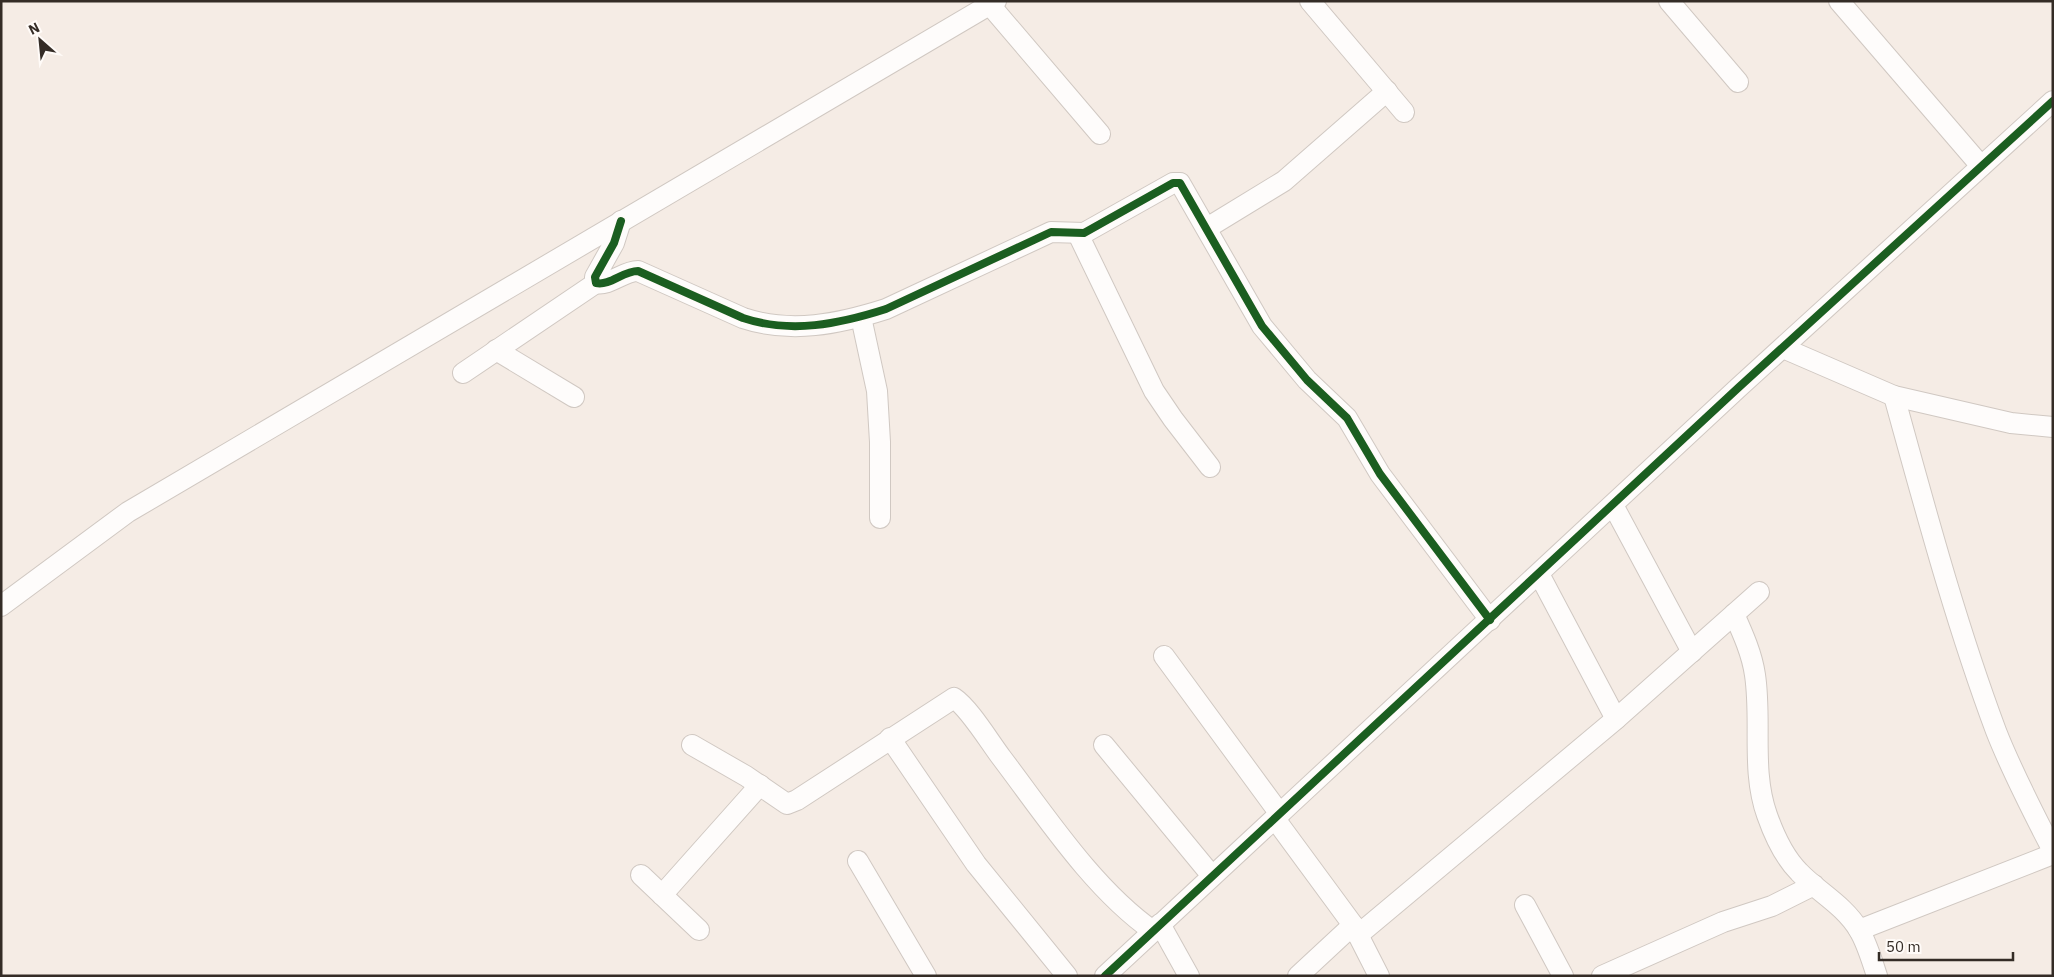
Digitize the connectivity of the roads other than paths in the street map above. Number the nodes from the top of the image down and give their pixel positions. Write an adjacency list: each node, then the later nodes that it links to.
1 (1310, 1): 6 (street)
2 (1669, 1): 5 (street)
3 (1839, 1): 10 (street)
4 (993, 3): 9 (street); 11 (street)
5 (1738, 82)
6 (1386, 91): 8 (street); 12 (street)
7 (2053, 101): 10 (street)
8 (1404, 112)
9 (1100, 134)
10 (1981, 166): 16 (street)
11 (621, 221): 14 (street); 27 (street)
12 (1207, 228): 13 (street); 29 (street)
13 (1078, 234): 15 (street); 22 (street)
14 (596, 283): 15 (street); 17 (street)
15 (861, 317): 24 (street)
16 (1783, 348): 19 (street); 23 (street)
17 (496, 350): 18 (street); 20 (street)
18 (462, 373)
19 (1894, 396): 21 (street); 38 (street)
20 (574, 397)
21 (2053, 427)
22 (1210, 467)
23 (1613, 505): 25 (street); 30 (street)
24 (880, 518)
25 (1539, 574): 29 (street); 32 (street)
26 (1759, 592): 28 (street)
27 (1, 606)
28 (1734, 614): 30 (street); 42 (street)
29 (1490, 620): 37 (street)
30 (1692, 652): 32 (street)
31 (1164, 656): 37 (street)
32 (1616, 719): 47 (street)
33 (890, 738): 36 (street); 45 (street); 50 (street)
34 (692, 745): 36 (street)
35 (1104, 745): 41 (street)
36 (760, 784): 43 (street)
37 (1278, 817): 41 (street); 47 (street)
38 (2053, 853): 48 (street)
39 (858, 861): 49 (street)
40 (642, 875): 43 (street)
41 (1212, 876): 45 (street)
42 (1814, 885): 48 (street); 56 (street)
43 (662, 895): 46 (street)
44 (1525, 906): 55 (street)
45 (1157, 928): 51 (street); 52 (street)
46 (699, 930)
47 (1356, 930): 53 (street); 54 (street)
48 (1859, 930): 57 (street)
49 (926, 976)
50 (1067, 976)
51 (1104, 976)
52 (1189, 976)
53 (1298, 976)
54 (1379, 976)
55 (1564, 976)
56 (1602, 976)
57 (1877, 976)

